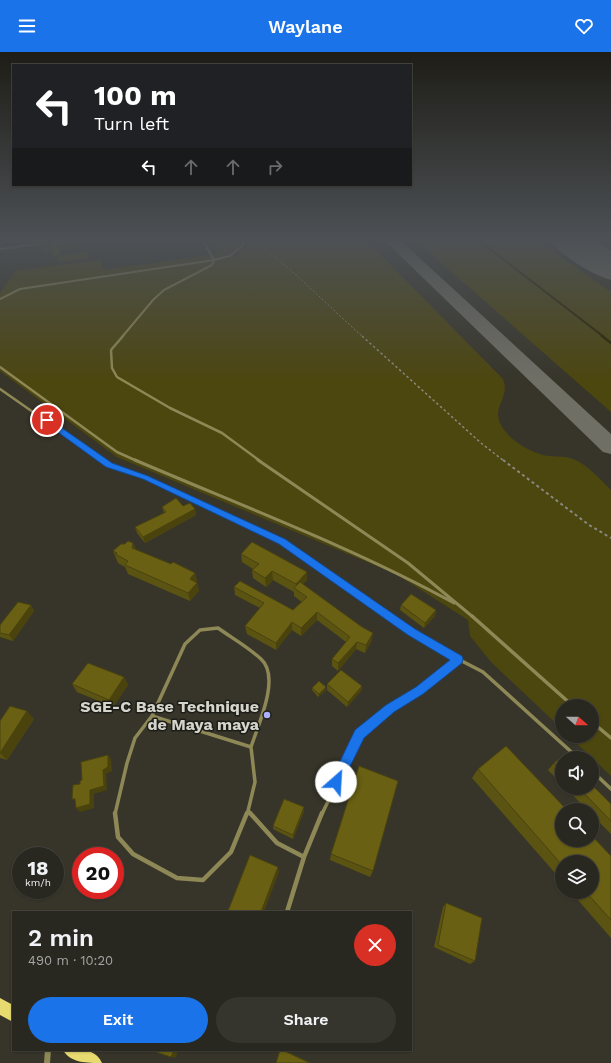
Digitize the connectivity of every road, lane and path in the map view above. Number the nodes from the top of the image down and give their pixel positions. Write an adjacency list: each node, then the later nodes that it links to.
1 (39, 286): 4 (lane)
2 (172, 286): 8 (lane)
3 (306, 286): 7 (path)
4 (0, 299)
5 (0, 367): 8 (lane)
6 (0, 389): 9 (lane)
7 (611, 539)
8 (462, 607): 10 (lane)
9 (458, 659): 15 (lane); 19 (lane)
10 (564, 699)
11 (152, 716): 14 (lane); 14 (lane); 18 (lane)
12 (599, 728): 13 (lane)
13 (611, 738)
14 (251, 747): 18 (lane)
15 (570, 751)
16 (599, 778): 17 (lane)
17 (611, 789)
18 (248, 811): 19 (lane)
19 (304, 857): 20 (lane)
20 (287, 911)
21 (0, 1006): 22 (main road)
22 (12, 1013)
23 (48, 1051): 25 (street)
24 (74, 1051): 26 (main road)
25 (47, 1063)
26 (93, 1063)

